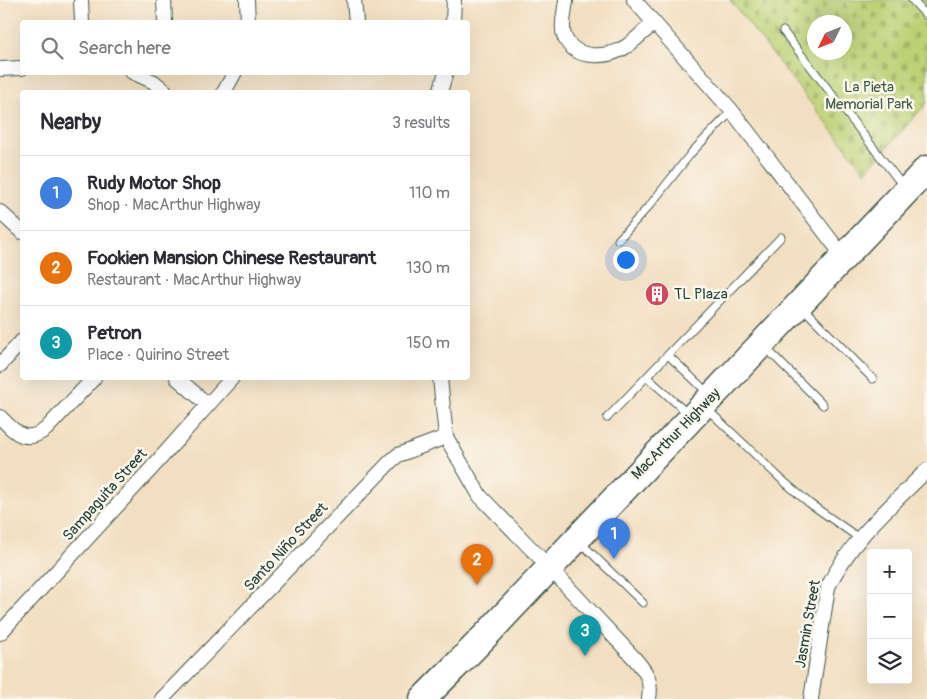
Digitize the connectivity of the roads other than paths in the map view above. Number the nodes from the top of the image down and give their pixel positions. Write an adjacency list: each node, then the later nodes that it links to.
1 (81, 0): 10 (street)
2 (164, 0): 11 (street)
3 (247, 0): 12 (street)
4 (354, 0): 13 (street)
5 (454, 0): 14 (street)
6 (566, 0): 15 (street)
7 (634, 0): 15 (street)
8 (912, 0): 9 (lane)
9 (927, 16)
10 (82, 20)
11 (165, 20)
12 (248, 20)
13 (356, 20)
14 (453, 20)
15 (654, 23): 25 (street)
16 (782, 32): 27 (lane)
17 (20, 68): 18 (street)
18 (0, 69)
19 (233, 75): 23 (street)
20 (445, 75): 24 (street)
21 (156, 77): 22 (street)
22 (165, 90)
23 (225, 90)
24 (441, 90)
25 (732, 111): 31 (lane); 32 (street)
26 (927, 169): 27 (highway, MacArthur Highway)
27 (907, 190): 32 (highway, MacArthur Highway)
28 (0, 212): 29 (street)
29 (20, 230)
30 (781, 237): 36 (lane)
31 (618, 240)
32 (844, 256): 33 (highway, MacArthur Highway)
33 (799, 304): 35 (highway, MacArthur Highway); 39 (lane)
34 (20, 343): 37 (street)
35 (762, 344): 45 (lane); 46 (highway, MacArthur Highway)
36 (668, 355): 38 (lane); 46 (lane)
37 (0, 365)
38 (647, 377): 46 (lane); 48 (lane)
39 (873, 379)
40 (92, 380): 47 (street)
41 (179, 380): 44 (street)
42 (230, 380): 44 (street, Sampaguita Street)
43 (440, 380): 49 (street)
44 (206, 404): 55 (street, Sampaguita Street)
45 (823, 404)
46 (702, 406): 51 (lane); 52 (highway, MacArthur Highway)
47 (0, 417)
48 (607, 418)
49 (446, 437): 53 (street); 56 (street, Santo Niño Street)
50 (927, 470): 51 (street, Jasmin Street)
51 (859, 538): 59 (street, Jasmin Street)
52 (577, 539): 53 (highway, MacArthur Highway); 54 (lane)
53 (549, 567): 57 (highway, MacArthur Highway); 58 (street)
54 (643, 603)
55 (0, 633)
56 (162, 699)
57 (423, 699)
58 (649, 699)
59 (811, 699)

